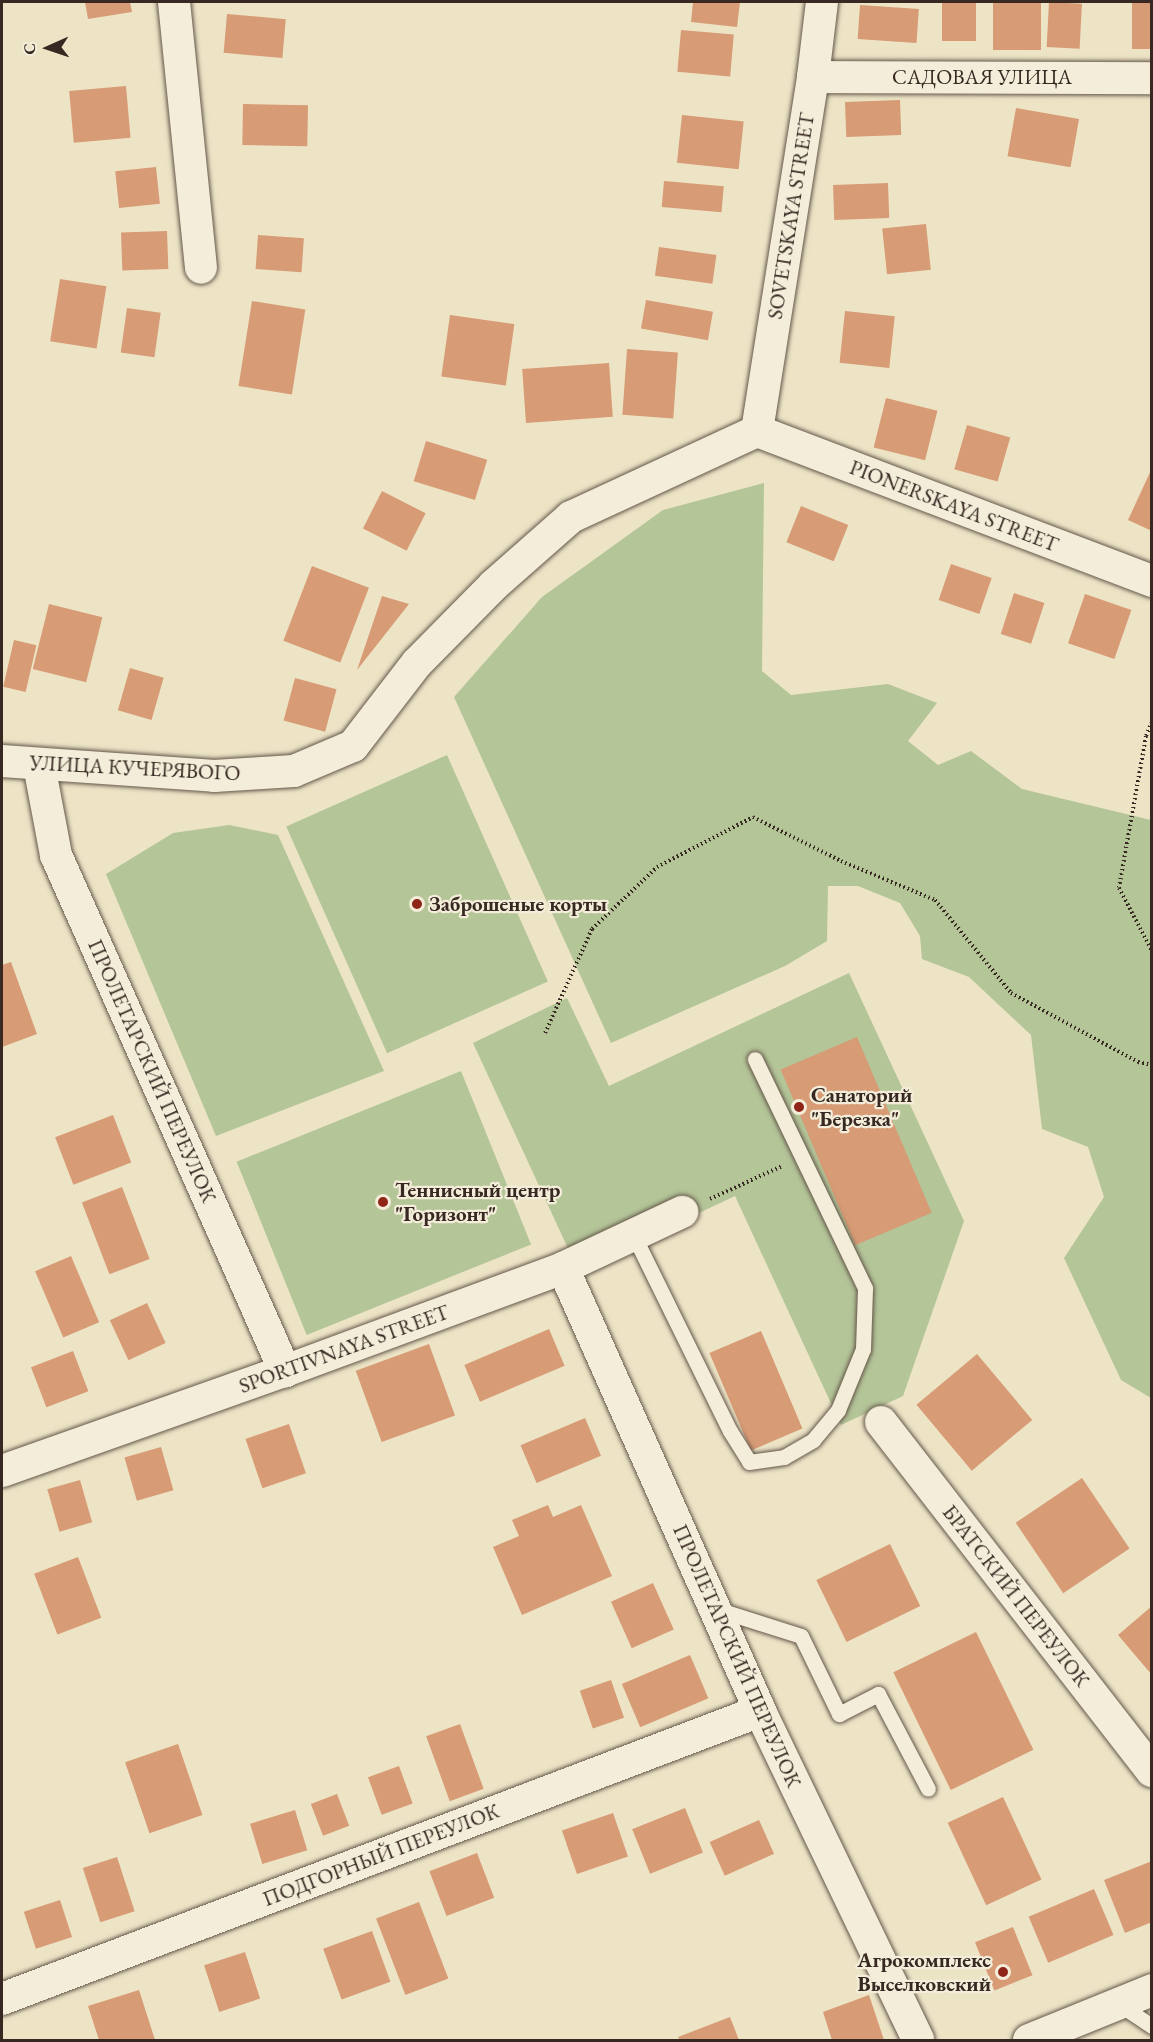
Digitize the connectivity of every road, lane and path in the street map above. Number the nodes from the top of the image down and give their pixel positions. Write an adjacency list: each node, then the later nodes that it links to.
1 (174, 2): 5 (street)
2 (822, 2): 3 (street, SOVETSKAYA STREET)
3 (813, 77): 4 (street, САДОВАЯ УЛИЦА); 6 (street, SOVETSKAYA STREET)
4 (1152, 78)
5 (201, 268)
6 (757, 431): 7 (street, PIONERSKAYA STREET); 10 (street, УЛИЦА КУЧЕРЯВОГО)
7 (1152, 581)
8 (1152, 722): 11 (path)
9 (2, 761): 10 (street, УЛИЦА КУЧЕРЯВОГО)
10 (39, 765): 19 (street, ПРОЛЕТАРСКИЙ ПЕРЕУЛОК)
11 (1152, 951)
12 (545, 1034): 14 (path)
13 (754, 1059): 15 (lane)
14 (1152, 1065)
15 (802, 1157): 16 (path); 17 (lane)
16 (682, 1212): 17 (street, SPORTIVNAYA STREET)
17 (634, 1236): 18 (street, SPORTIVNAYA STREET)
18 (563, 1268): 19 (street, SPORTIVNAYA STREET); 22 (street, ПРОЛЕТАРСКИЙ ПЕРЕУЛОК)
19 (285, 1371): 21 (street, SPORTIVNAYA STREET)
20 (881, 1422): 24 (street, БРАТСКИЙ ПЕРЕУЛОК)
21 (2, 1472)
22 (716, 1609): 23 (street, ПРОЛЕТАРСКИЙ ПЕРЕУЛОК); 25 (lane)
23 (760, 1711): 27 (street, ПОДГОРНЫЙ ПЕРЕУЛОК); 30 (street, ПРОЛЕТАРСКИЙ ПЕРЕУЛОК)
24 (1152, 1771)
25 (928, 1789)
26 (1152, 1990): 28 (street)
27 (2, 1999)
28 (1119, 2004): 29 (lane); 31 (street)
29 (1152, 2026)
30 (918, 2040)
31 (1029, 2040)

